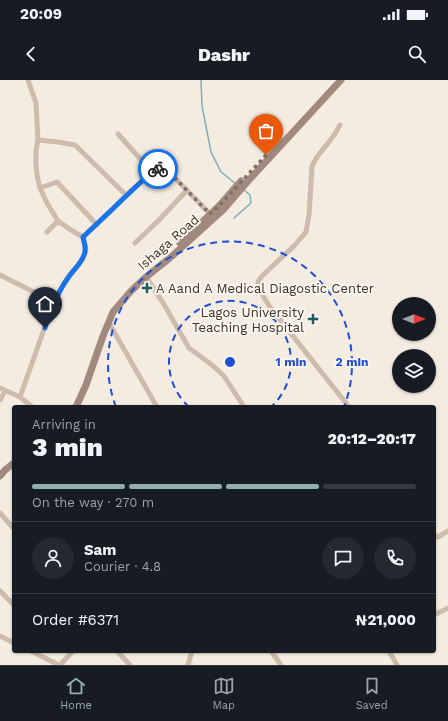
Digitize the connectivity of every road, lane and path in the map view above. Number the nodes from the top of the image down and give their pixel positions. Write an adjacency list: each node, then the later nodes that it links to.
1 (28, 80): 6 (street)
2 (335, 80): 8 (main road, Ishaga Road)
3 (341, 80): 8 (main road, Ishaga Road)
4 (340, 125): 30 (street)
5 (118, 134): 7 (street)
6 (38, 140): 9 (street); 11 (street)
7 (152, 172): 10 (street); 11 (street)
8 (246, 179): 12 (main road, Ishaga Road)
9 (40, 188): 13 (street); 14 (street)
10 (187, 190): 12 (street); 17 (street)
11 (126, 195): 14 (street)
12 (212, 216): 19 (main road, Ishaga Road); 26 (main road, Ishaga Road)
13 (58, 221): 15 (street); 16 (street)
14 (97, 224): 16 (street)
15 (47, 232)
16 (83, 237): 20 (street)
17 (134, 243)
18 (0, 275): 20 (street)
19 (146, 277): 21 (main road, Ishaga Road); 29 (street)
20 (54, 300): 23 (street)
21 (109, 323): 27 (main road, Ishaga Road); 28 (street)
22 (2, 390): 23 (street); 24 (street)
23 (20, 397): 25 (street)
24 (0, 400)
25 (30, 405)
26 (72, 405)
27 (77, 405)
28 (156, 405)
29 (243, 405)
30 (347, 405)
31 (12, 462): 33 (main road)
32 (12, 465): 34 (main road)
33 (0, 472)
34 (0, 476)
35 (0, 514): 36 (street)
36 (12, 527)
37 (448, 531): 38 (street)
38 (436, 537)
39 (0, 591): 40 (street)
40 (12, 603)
41 (448, 608): 42 (street)
42 (436, 614)
43 (0, 636): 44 (street)
44 (12, 642)
45 (35, 653): 51 (street)
46 (71, 653): 51 (street)
47 (119, 653): 52 (street)
48 (191, 653): 53 (street)
49 (272, 653): 54 (street)
50 (390, 653): 55 (street)
51 (60, 665)
52 (130, 665)
53 (188, 665)
54 (281, 665)
55 (397, 665)

